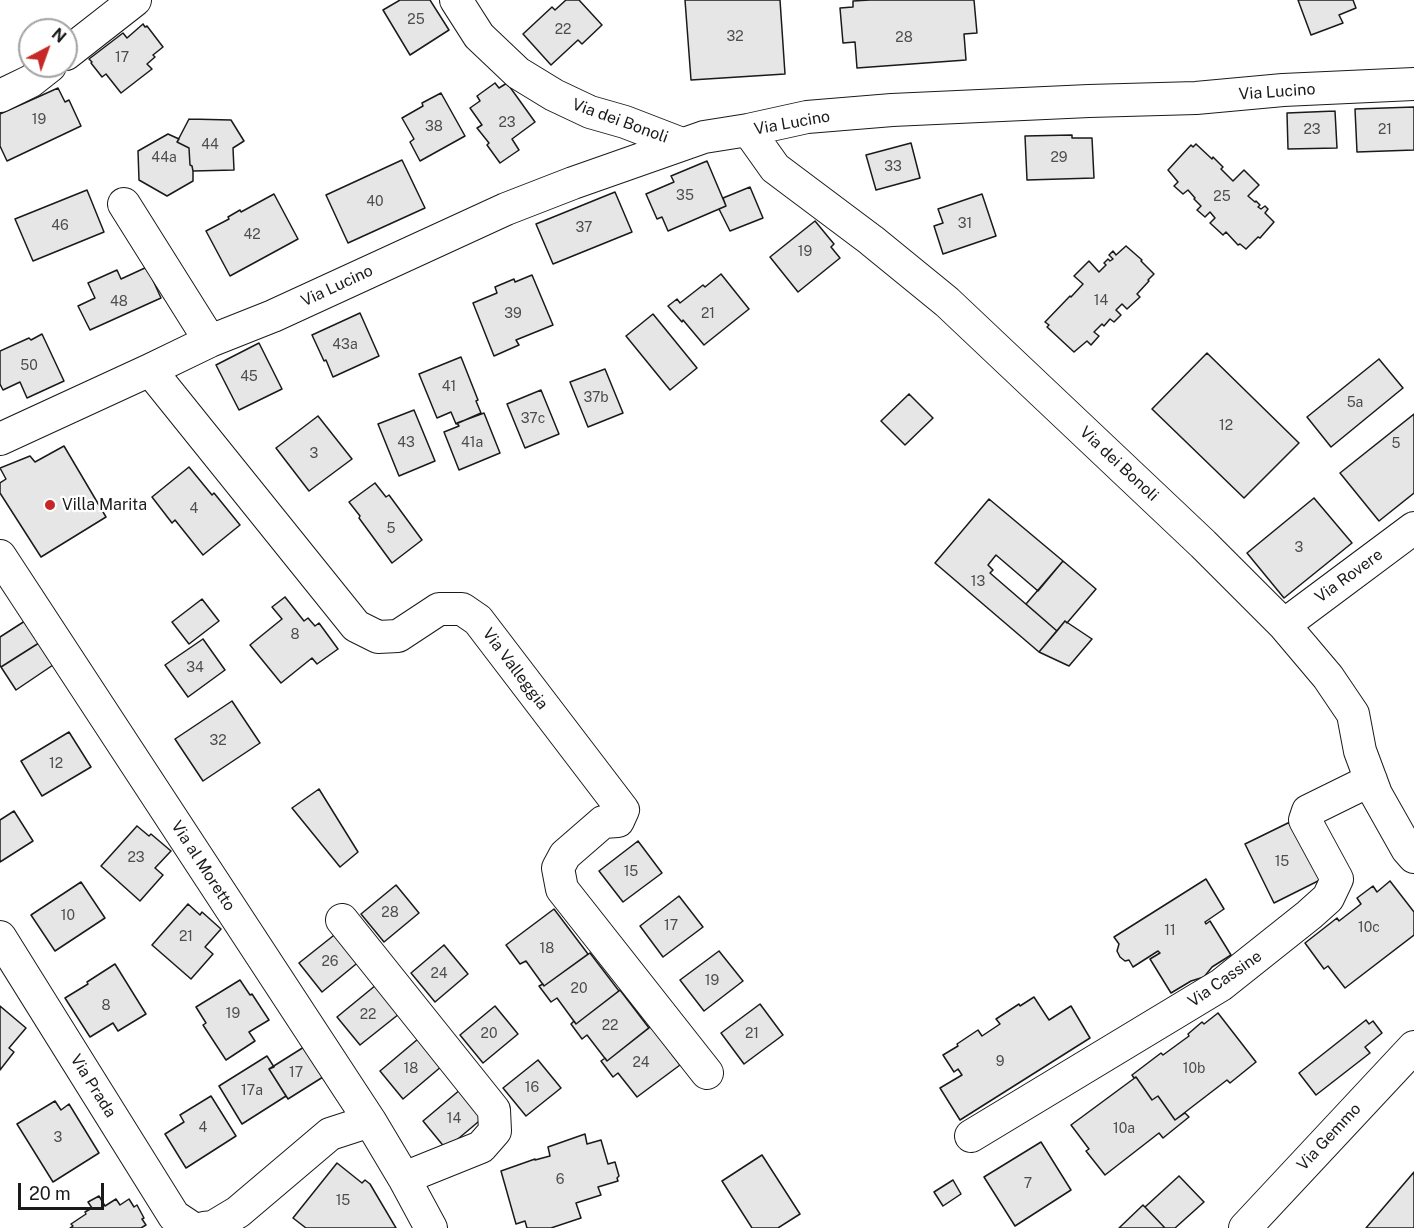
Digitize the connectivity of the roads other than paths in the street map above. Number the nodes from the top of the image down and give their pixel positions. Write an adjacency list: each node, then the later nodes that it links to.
1 (135, 0): 3 (street)
2 (456, 0): 8 (street, Via dei Bonoli)
3 (78, 45)
4 (35, 78): 6 (street)
5 (1414, 84): 7 (street, Via Lucino)
6 (0, 96)
7 (748, 130): 8 (street, Via Lucino); 15 (street, Via dei Bonoli)
8 (682, 144): 10 (street, Via Lucino)
9 (124, 204): 10 (street)
10 (210, 341): 11 (street, Via Lucino)
11 (150, 370): 12 (street, Via Lucino); 21 (street, Via Valleggia)
12 (0, 439)
13 (1414, 528): 15 (street, Via Rovere)
14 (0, 556): 22 (street, Via al Moretto)
15 (1284, 625): 16 (street, Via dei Bonoli)
16 (1371, 780): 17 (street, Via dei Bonoli); 23 (street, Via Cassine)
17 (1414, 857)
18 (342, 920): 24 (street)
19 (0, 937): 25 (street, Via Prada)
20 (1414, 1047): 28 (street, Via Gemmo)
21 (707, 1073)
22 (370, 1121): 24 (street, Via al Moretto); 26 (street)
23 (971, 1136)
24 (404, 1178): 27 (street, Via al Moretto)
25 (192, 1228)
26 (204, 1228)
27 (431, 1228)
28 (1245, 1228)

